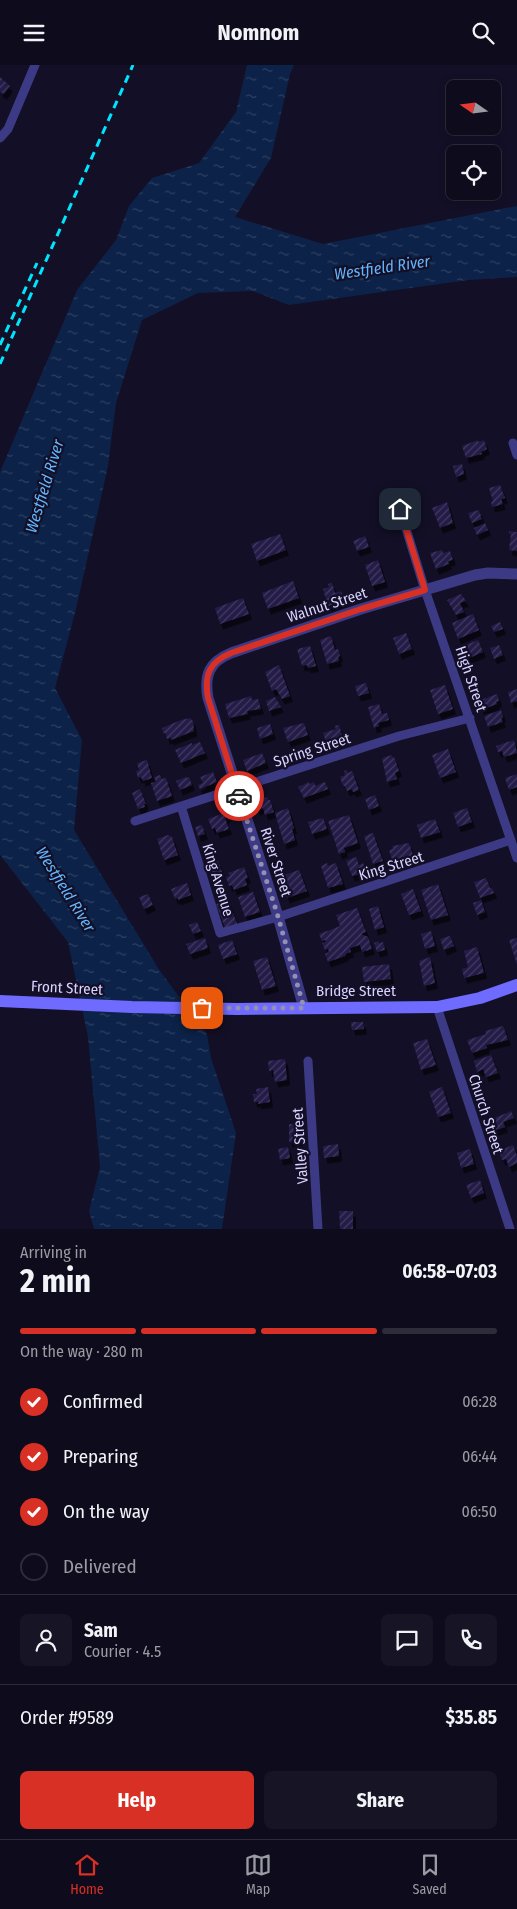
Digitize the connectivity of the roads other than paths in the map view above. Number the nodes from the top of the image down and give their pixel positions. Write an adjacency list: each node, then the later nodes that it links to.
1 (35, 65): 2 (street)
2 (0, 138)
3 (513, 443): 4 (street)
4 (517, 455)
5 (400, 509): 7 (street, High Street)
6 (517, 574): 7 (street, Walnut Street)
7 (425, 590): 8 (street, Walnut Street); 9 (street, High Street)
8 (210, 669): 10 (street, River Street)
9 (470, 717): 10 (street, Spring Street); 13 (street, High Street)
10 (237, 788): 11 (street, Spring Street); 15 (street, River Street)
11 (181, 806): 12 (street, Spring Street); 15 (street, King Avenue)
12 (136, 821)
13 (511, 840): 14 (street, High Street); 15 (street, King Street)
14 (517, 858)
15 (278, 917): 20 (street, River Street)
16 (517, 985): 19 (main road, Bridge Street)
17 (0, 1001): 18 (main road, Front Street)
18 (132, 1007): 20 (main road, Bridge Street)
19 (437, 1007): 20 (main road, Bridge Street); 23 (street, Church Street)
20 (304, 1008)
21 (308, 1061): 22 (street, Valley Street)
22 (318, 1229)
23 (510, 1229)

